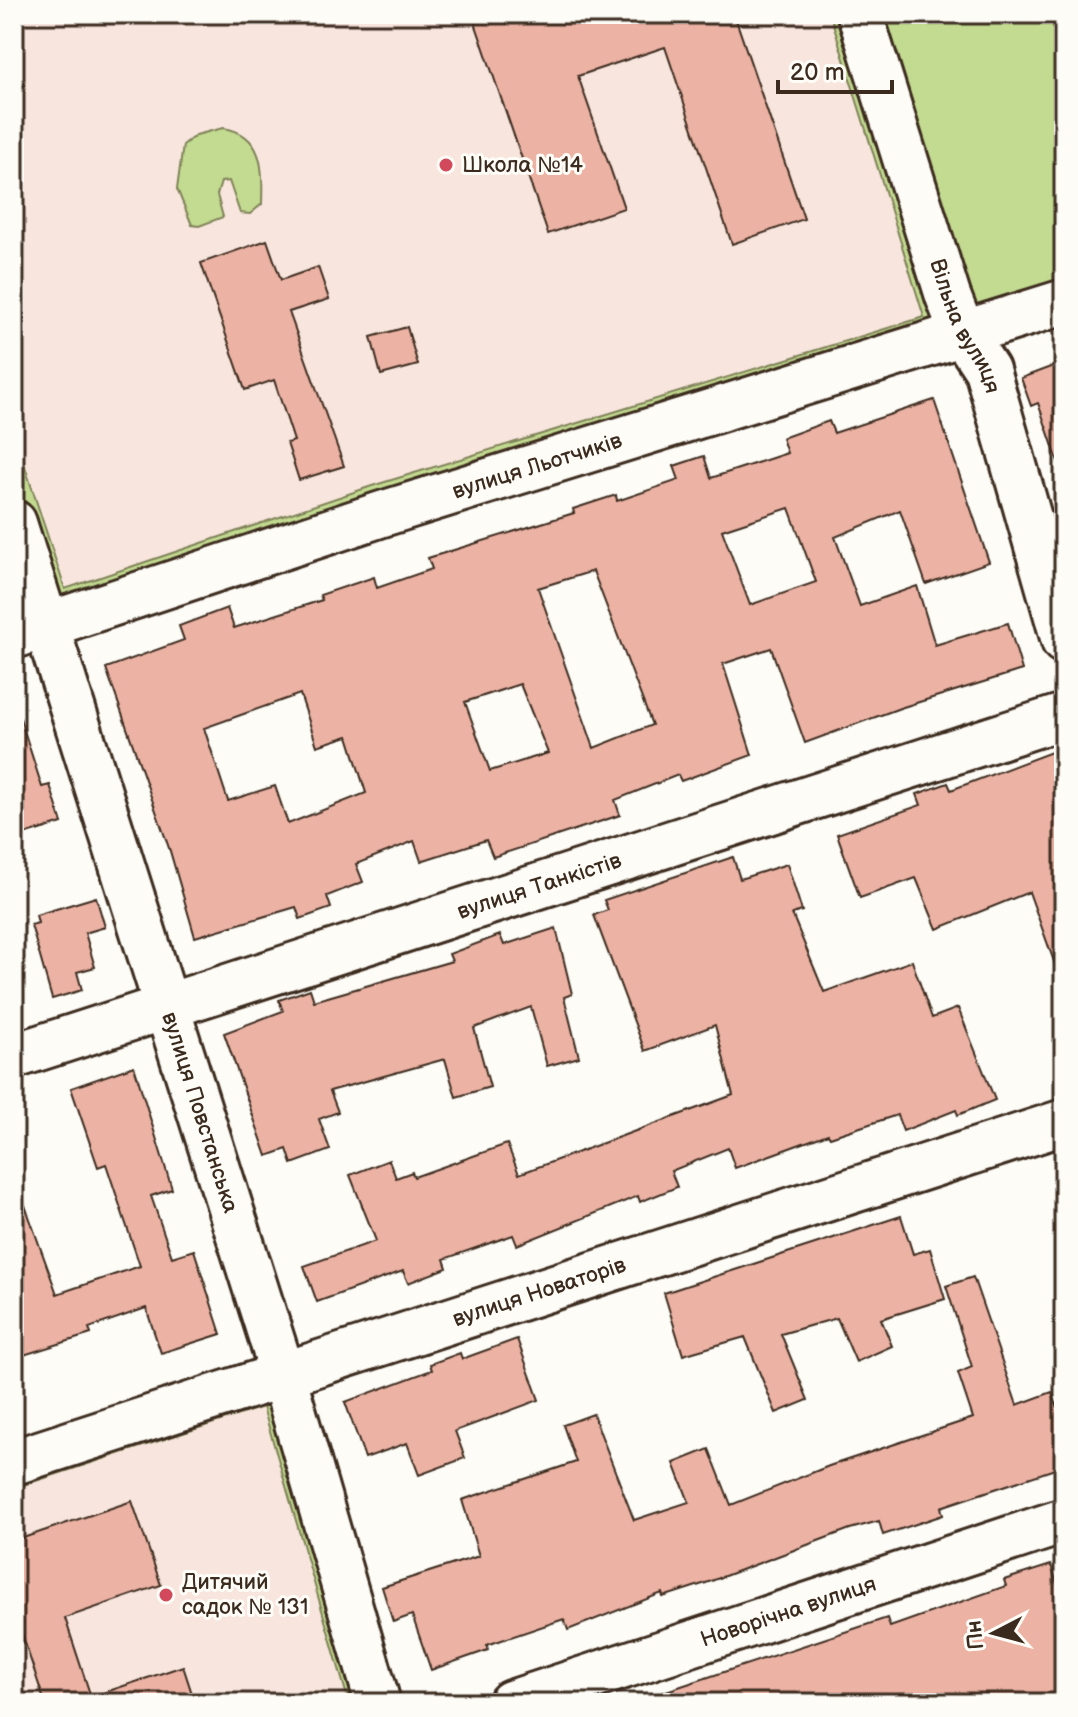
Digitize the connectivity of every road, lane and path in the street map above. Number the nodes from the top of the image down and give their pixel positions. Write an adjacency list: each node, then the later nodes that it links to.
1 (860, 14): 3 (street, Вільна вулиця)
2 (1064, 302): 3 (street, вулиця Льотчиків)
3 (962, 332): 5 (street, вулиця Льотчиків); 6 (street, Вільна вулиця)
4 (14, 523): 5 (street, вулиця Повстанська)
5 (31, 630): 8 (street, вулиця Повстанська)
6 (1064, 641)
7 (1064, 716): 8 (street, вулиця Танкістів)
8 (167, 1005): 9 (street, вулиця Танкістів); 11 (street, вулиця Повстанська)
9 (14, 1056)
10 (1064, 1122): 11 (street, вулиця Новаторів)
11 (283, 1375): 12 (street, вулиця Новаторів); 14 (street, вулиця Повстанська)
12 (14, 1462)
13 (1064, 1521): 15 (street, Новорічна вулиця)
14 (378, 1703)
15 (511, 1703)

